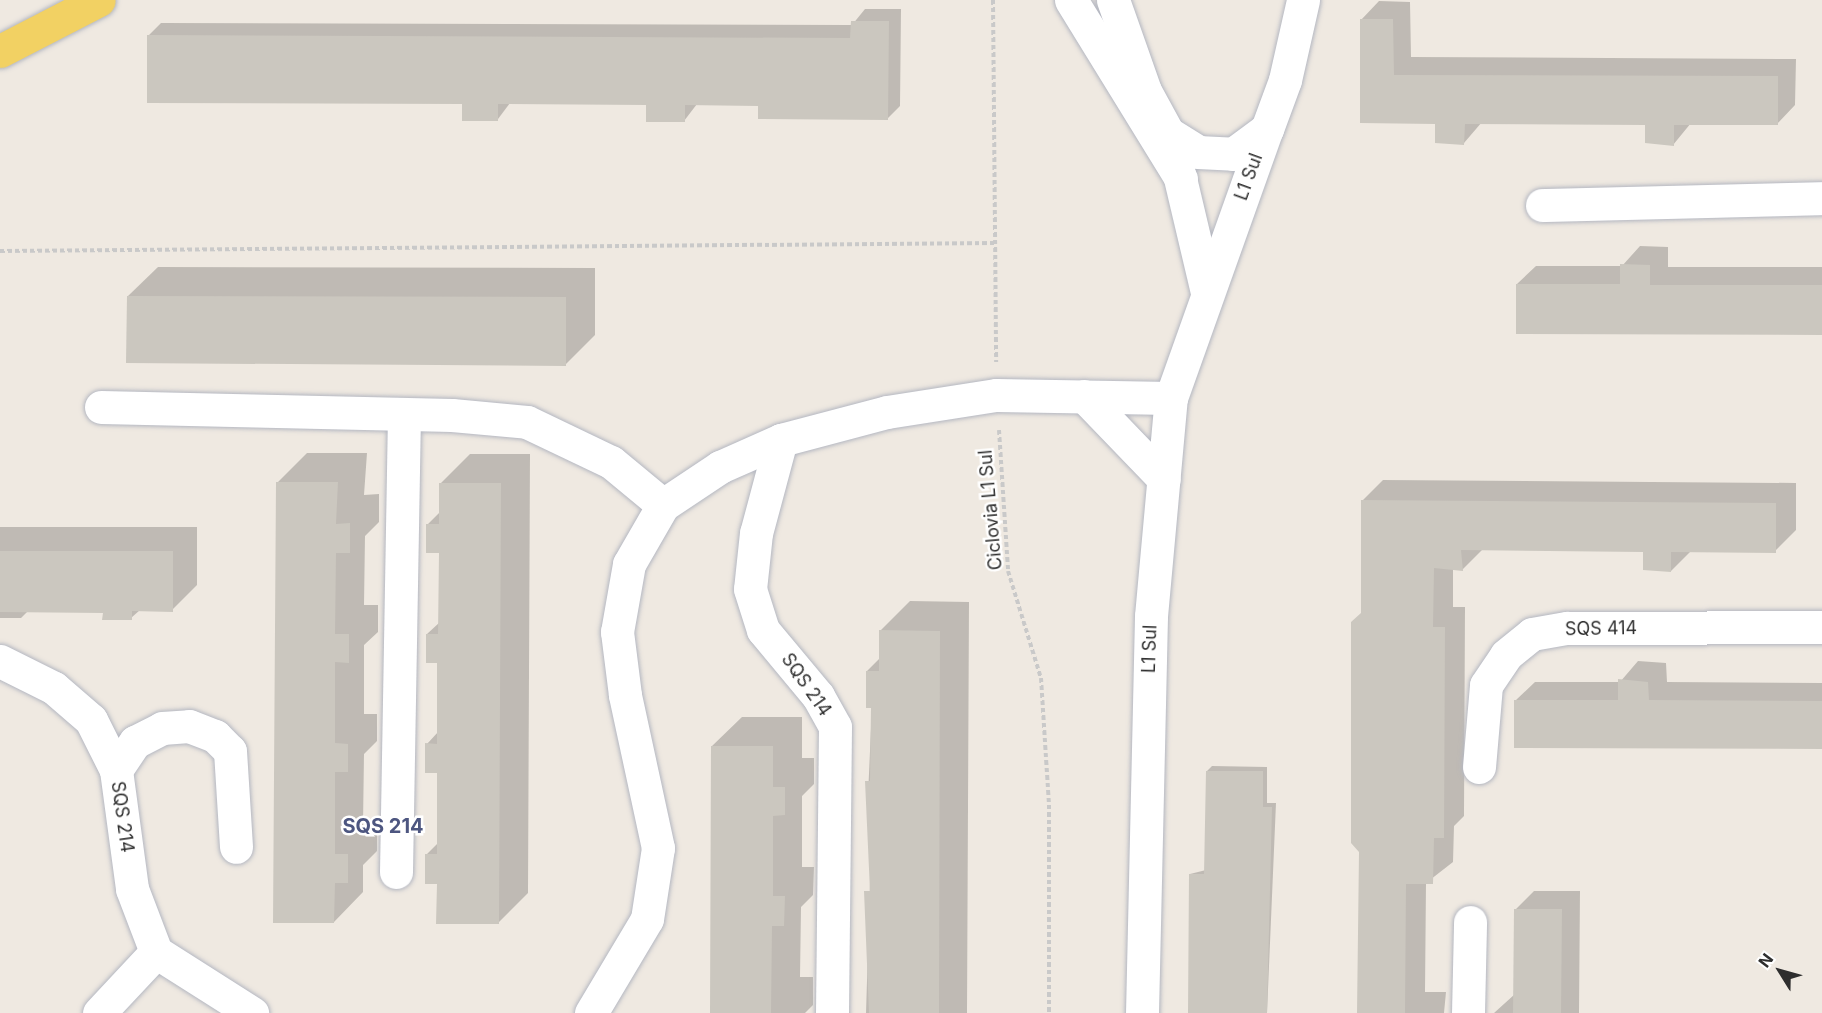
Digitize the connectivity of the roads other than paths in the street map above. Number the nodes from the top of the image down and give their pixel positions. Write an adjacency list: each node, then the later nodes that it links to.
1 (99, 0): 5 (main road)
2 (1071, 0): 8 (street)
3 (1302, 0): 6 (street, L1 Sul)
4 (1103, 4): 7 (street)
5 (0, 51)
6 (1267, 129): 7 (street); 11 (street, L1 Sul)
7 (1168, 133): 8 (street)
8 (1181, 179): 11 (street)
9 (1822, 198): 10 (street)
10 (1542, 205)
11 (1207, 292): 13 (street, L1 Sul)
12 (1084, 396): 13 (street); 16 (street); 17 (street)
13 (1171, 398): 17 (street, L1 Sul)
14 (101, 407): 15 (street)
15 (404, 416): 18 (street); 24 (street)
16 (781, 440): 18 (street); 30 (street, SQS 214)
17 (1164, 479): 31 (street, L1 Sul)
18 (663, 505): 29 (street)
19 (1822, 627): 21 (street, SQS 414)
20 (0, 661): 22 (street, SQS 214)
21 (1479, 767)
22 (116, 770): 23 (street); 26 (street, SQS 214)
23 (236, 847)
24 (396, 873)
25 (1470, 922): 32 (street)
26 (156, 952): 27 (street); 28 (street)
27 (99, 1013)
28 (252, 1013)
29 (591, 1013)
30 (832, 1013)
31 (1142, 1013)
32 (1468, 1013)

